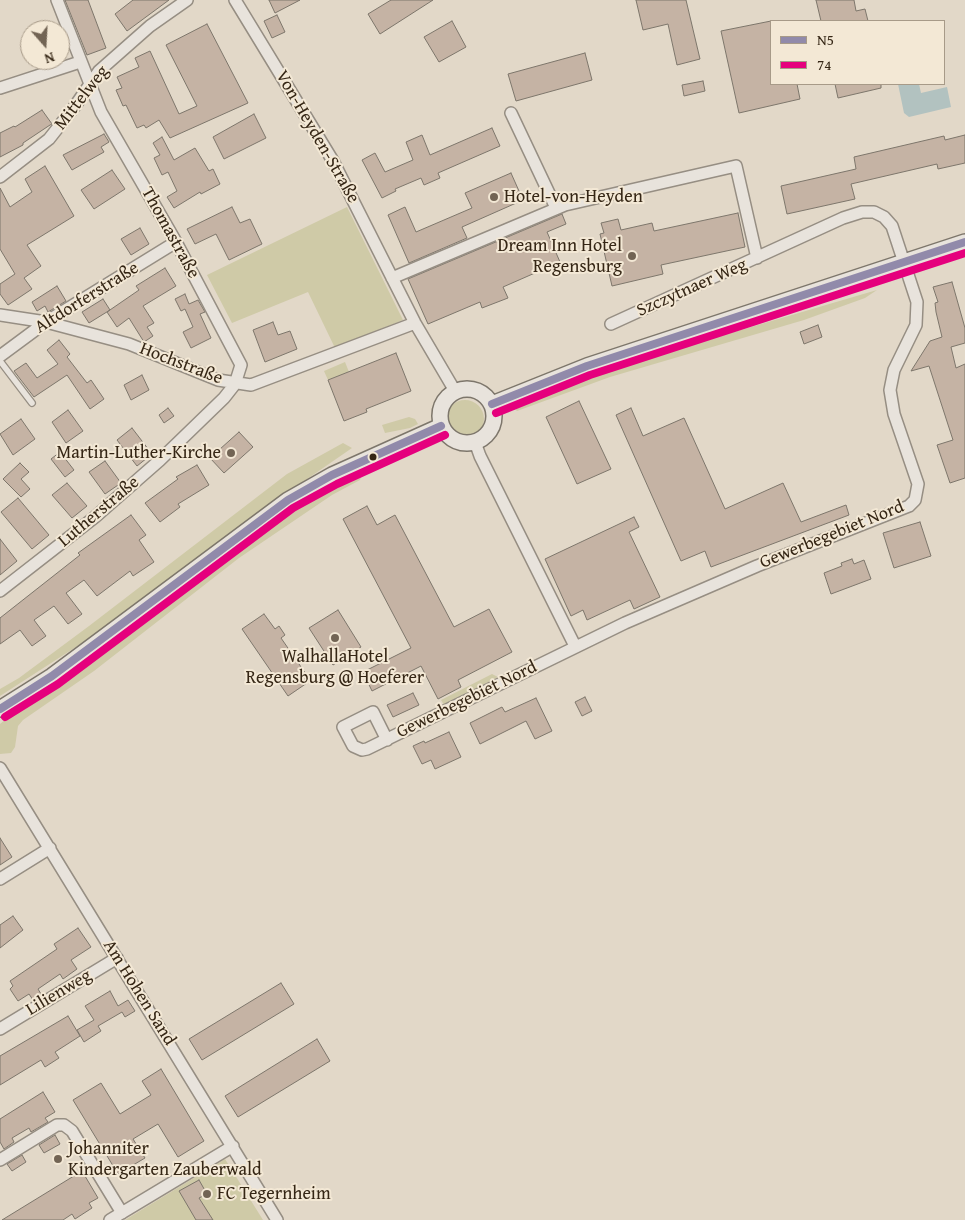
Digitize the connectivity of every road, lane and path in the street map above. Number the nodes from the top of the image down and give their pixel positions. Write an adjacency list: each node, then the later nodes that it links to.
1 (57, 0): 4 (street, Thomastraße)
2 (187, 0): 5 (street, Mittelweg)
3 (235, 0): 14 (street, Von-Heyden-Straße)
4 (80, 62): 5 (street, Thomastraße); 6 (street)
5 (89, 84): 8 (street, Mittelweg); 10 (street, Thomastraße)
6 (0, 88)
7 (511, 113): 9 (street)
8 (0, 177)
9 (556, 208): 12 (street); 14 (street)
10 (176, 242): 16 (street, Altdorferstraße); 21 (street, Thomastraße)
11 (965, 242): 13 (main road)
12 (757, 258): 13 (street, Szczytnaer Weg); 18 (street, Szczytnaer Weg)
13 (904, 262): 24 (main road); 28 (street, Gewerbegebiet Nord)
14 (392, 278): 17 (street, Von-Heyden-Straße)
15 (0, 315): 16 (street, Hochstraße)
16 (46, 322): 19 (street, Altdorferstraße); 21 (street, Hochstraße)
17 (415, 323): 21 (street, Hochstraße); 22 (street, Von-Heyden-Straße)
18 (611, 324)
19 (0, 356)
20 (0, 361): 23 (lane)
21 (235, 384): 27 (street, Lutherstraße)
22 (455, 391): 24 (main road); 25 (main road)
23 (32, 403)
24 (492, 404): 26 (main road)
25 (441, 426): 26 (main road); 29 (main road)
26 (475, 442): 28 (street)
27 (0, 591)
28 (575, 646): 30 (street, Gewerbegebiet Nord)
29 (0, 709)
30 (387, 740)
31 (0, 768): 32 (street, Am Hohen Sand)
32 (50, 848): 33 (street); 34 (street, Am Hohen Sand)
33 (0, 879)
34 (117, 958): 35 (street, Lilienweg); 36 (street, Am Hohen Sand)
35 (0, 1028)
36 (233, 1146): 38 (street); 40 (street, Am Hohen Sand)
37 (0, 1160): 38 (street)
38 (122, 1213): 39 (street)
39 (110, 1220)
40 (277, 1220)

